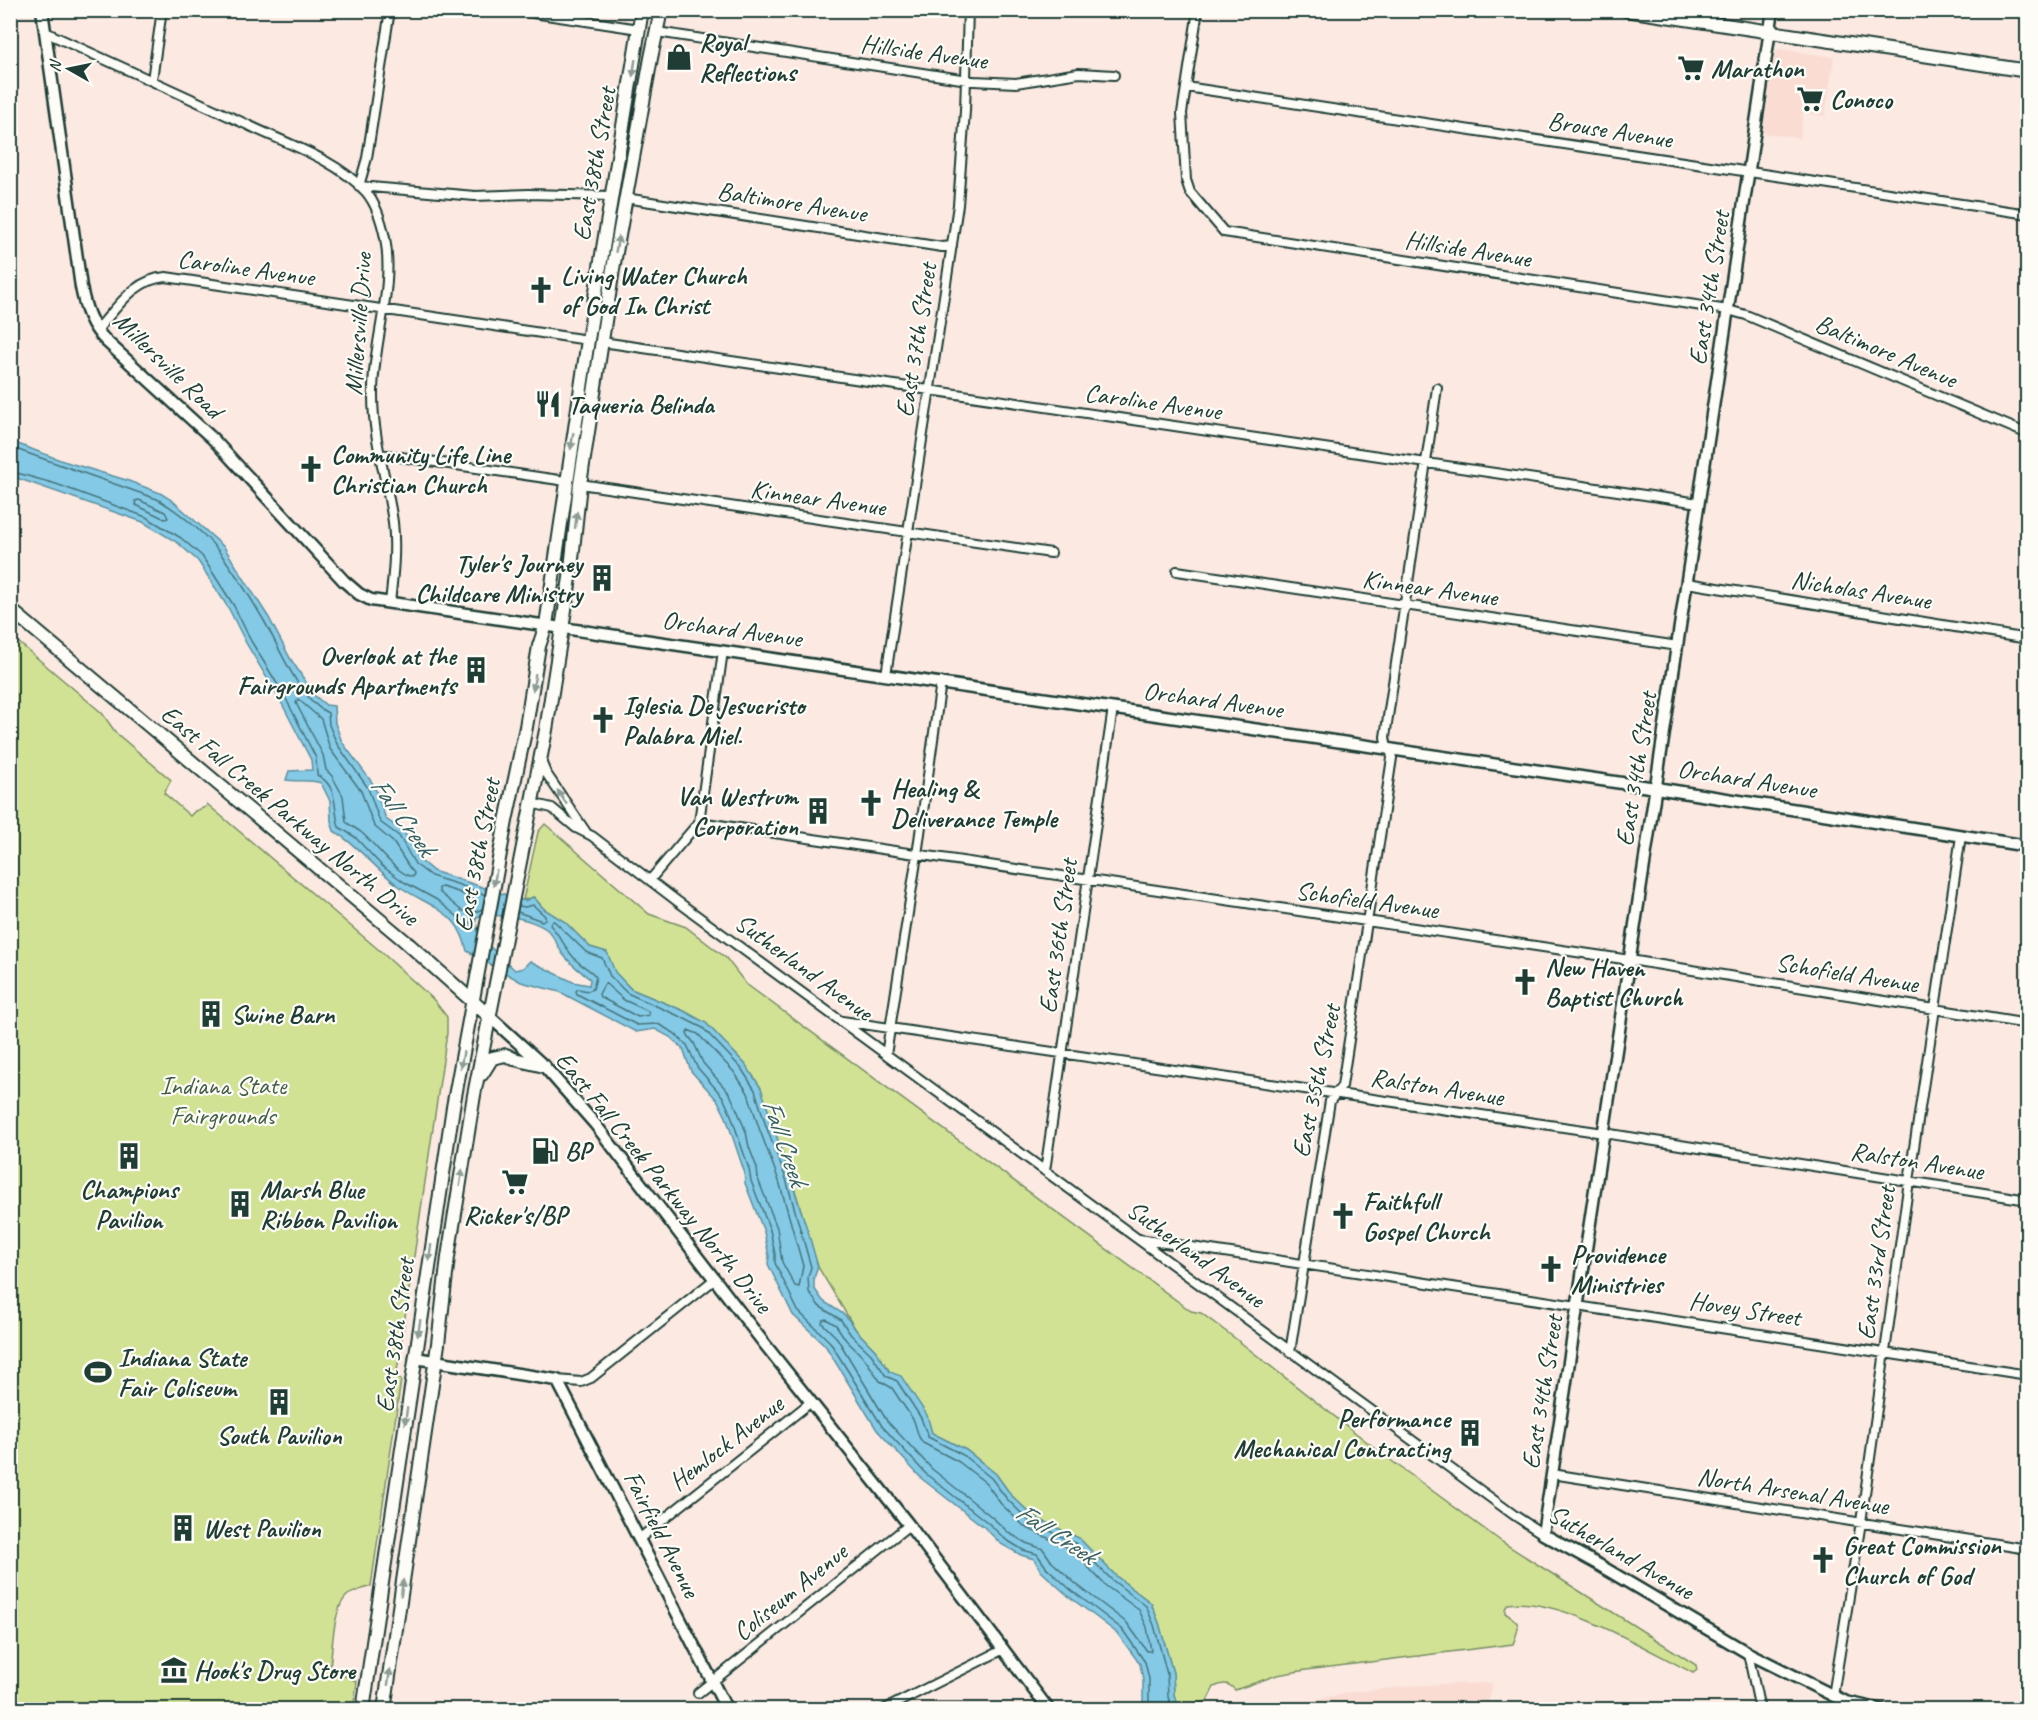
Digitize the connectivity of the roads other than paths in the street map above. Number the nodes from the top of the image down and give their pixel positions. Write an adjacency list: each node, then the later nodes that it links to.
1 (42, 10): 12 (street, Millersville Road)
2 (162, 10): 17 (street)
3 (390, 10): 21 (street)
4 (513, 10): 11 (street)
5 (642, 10): 11 (main road, East 38th Street)
6 (661, 10): 13 (main road, East 38th Street)
7 (968, 10): 18 (street, East 37th Street)
8 (1198, 10): 19 (street)
9 (1626, 10): 14 (main road)
10 (1773, 10): 14 (street, East 34th Street)
11 (639, 29): 22 (main road, East 38th Street, one-way to 22)
12 (45, 32): 17 (street, Millersville Drive); 28 (street, Millersville Road)
13 (657, 32): 18 (street, Hillside Avenue); 23 (main road, East 38th Street)
14 (1770, 32): 15 (main road); 20 (street, East 34th Street)
15 (2028, 71)
16 (1114, 75): 18 (street, Hillside Avenue)
17 (152, 80): 21 (street, Millersville Drive)
18 (966, 80): 25 (street, East 37th Street)
19 (1186, 87): 20 (street, Brouse Avenue); 27 (street, Hillside Avenue)
20 (1749, 172): 24 (street, Brouse Avenue); 27 (street, East 34th Street)
21 (359, 186): 22 (street); 26 (street, Millersville Drive)
22 (611, 196): 29 (main road, East 38th Street)
23 (625, 198): 25 (street, Baltimore Avenue); 30 (main road, East 38th Street, one-way to 23)
24 (2028, 214)
25 (952, 246): 32 (street, East 37th Street)
26 (382, 308): 28 (street, Caroline Avenue); 29 (street, Caroline Avenue); 34 (street, Millersville Drive)
27 (1728, 310): 33 (street, Baltimore Avenue); 38 (street, East 34th Street)
28 (97, 330): 43 (street, Millersville Road)
29 (588, 340): 36 (main road, East 38th Street, one-way to 36)
30 (602, 342): 32 (street, Caroline Avenue); 37 (main road, East 38th Street)
31 (1437, 388): 35 (street, East 35th Street)
32 (930, 390): 35 (street, Caroline Avenue); 39 (street, East 37th Street)
33 (2028, 434)
34 (380, 454): 36 (street); 43 (street, Millersville Drive)
35 (1426, 463): 38 (street, Caroline Avenue); 44 (street, East 35th Street)
36 (566, 482): 46 (main road, East 38th Street)
37 (580, 484): 39 (street, Kinnear Avenue); 47 (main road, East 38th Street, one-way to 37)
38 (1699, 503): 42 (street, East 34th Street)
39 (908, 532): 40 (street, Kinnear Avenue); 51 (street, East 37th Street)
40 (1051, 553)
41 (1177, 572): 44 (street, Kinnear Avenue)
42 (1687, 583): 48 (street, Nicholas Avenue); 49 (street, East 34th Street)
43 (390, 603): 46 (street, Orchard Avenue)
44 (1404, 605): 49 (street, Kinnear Avenue); 54 (street, East 35th Street)
45 (10, 609): 67 (main road, East Fall Creek Parkway North Drive)
46 (546, 625): 47 (street, Orchard Avenue); 67 (main road, East 38th Street, one-way to 67)
47 (562, 627): 50 (street, Orchard Avenue); 55 (main road, East 38th Street)
48 (2028, 639)
49 (1677, 646): 56 (street, East 34th Street)
50 (723, 651): 51 (street, Orchard Avenue); 58 (street)
51 (886, 675): 52 (street, Orchard Avenue)
52 (941, 682): 53 (street, Orchard Avenue); 62 (street)
53 (1113, 708): 54 (street, Orchard Avenue); 64 (street, East 36th Street)
54 (1389, 748): 56 (street, Orchard Avenue); 65 (street, East 35th Street)
55 (540, 759): 57 (main road, East 38th Street); 59 (street, Sutherland Avenue, one-way to 55)
56 (1656, 788): 60 (street, Orchard Avenue); 66 (street, East 34th Street)
57 (531, 803): 59 (street, Sutherland Avenue); 69 (main road, East 38th Street)
58 (699, 822): 62 (street, Schofield Avenue); 63 (street)
59 (587, 833): 63 (street, Sutherland Avenue)
60 (1961, 836): 61 (street, Orchard Avenue); 68 (street, East 33rd Street)
61 (2028, 846)
62 (917, 855): 64 (street, Schofield Avenue); 72 (street)
63 (650, 880): 70 (street, Sutherland Avenue)
64 (1088, 880): 65 (street, Schofield Avenue); 73 (street, East 36th Street)
65 (1367, 921): 66 (street, Schofield Avenue); 76 (street, East 35th Street)
66 (1630, 960): 68 (street, Schofield Avenue); 78 (street, East 34th Street)
67 (472, 1003): 69 (main road, East Fall Creek Parkway North Drive); 88 (main road, East 38th Street, one-way to 88)
68 (1935, 1009): 71 (street, Schofield Avenue); 80 (street, East 33rd Street)
69 (490, 1017): 75 (street, East Fall Creek Parkway North Drive); 77 (main road, East 38th Street)
70 (839, 1020): 72 (street, Ralston Avenue); 74 (street, Sutherland Avenue)
71 (2028, 1024)
72 (891, 1027): 73 (street, Ralston Avenue); 74 (street)
73 (1062, 1052): 76 (street, Ralston Avenue); 79 (street, East 36th Street)
74 (886, 1055): 79 (street, Sutherland Avenue)
75 (544, 1066): 77 (main road); 84 (street, East Fall Creek Parkway North Drive)
76 (1337, 1093): 78 (street, Ralston Avenue); 83 (street, East 35th Street)
77 (474, 1095): 89 (main road, East 38th Street, one-way to 77)
78 (1604, 1133): 80 (street, Ralston Avenue); 85 (street, East 34th Street)
79 (1045, 1171): 82 (street, Sutherland Avenue)
80 (1909, 1181): 81 (street, Ralston Avenue); 87 (street, East 33rd Street)
81 (2028, 1200)
82 (1136, 1238): 83 (street, Hovey Street); 86 (street, Sutherland Avenue)
83 (1303, 1264): 85 (street, Hovey Street); 86 (street, East 35th Street)
84 (715, 1279): 91 (street); 92 (street, East Fall Creek Parkway North Drive)
85 (1578, 1305): 87 (street, Hovey Street); 93 (street, East 34th Street)
86 (1290, 1352): 96 (street, Sutherland Avenue)
87 (1884, 1352): 90 (street, Hovey Street); 94 (street, East 33rd Street)
88 (415, 1358): 89 (street); 99 (main road, East 38th Street, one-way to 99)
89 (435, 1361): 91 (street); 100 (main road, East 38th Street, one-way to 89)
90 (2028, 1375)
91 (557, 1380): 97 (street, Fairfield Avenue)
92 (811, 1402): 95 (street, East Fall Creek Parkway North Drive); 97 (street, Hemlock Avenue)
93 (1552, 1474): 94 (street, North Arsenal Avenue); 96 (street, East 34th Street)
94 (1861, 1522): 98 (street, North Arsenal Avenue); 105 (street, East 33rd Street)
95 (909, 1525): 101 (street, East Fall Creek Parkway North Drive); 103 (street, Coliseum Avenue)
96 (1543, 1534): 102 (street, Sutherland Avenue)
97 (639, 1539): 103 (street, Fairfield Avenue)
98 (2028, 1549)
99 (373, 1641): 100 (street); 106 (main road, East 38th Street)
100 (394, 1644): 107 (main road, East 38th Street, one-way to 100)
101 (1004, 1648): 109 (street); 110 (street, East Fall Creek Parkway North Drive)
102 (1748, 1653): 105 (street, Sutherland Avenue); 111 (street)
103 (713, 1681): 104 (street, Coliseum Avenue); 108 (street, Fairfield Avenue)
104 (698, 1693)
105 (1833, 1696): 112 (street, Sutherland Avenue)
106 (363, 1710)
107 (384, 1710)
108 (727, 1710)
109 (883, 1710)
110 (1049, 1710)
111 (1760, 1710)
112 (1882, 1710)

